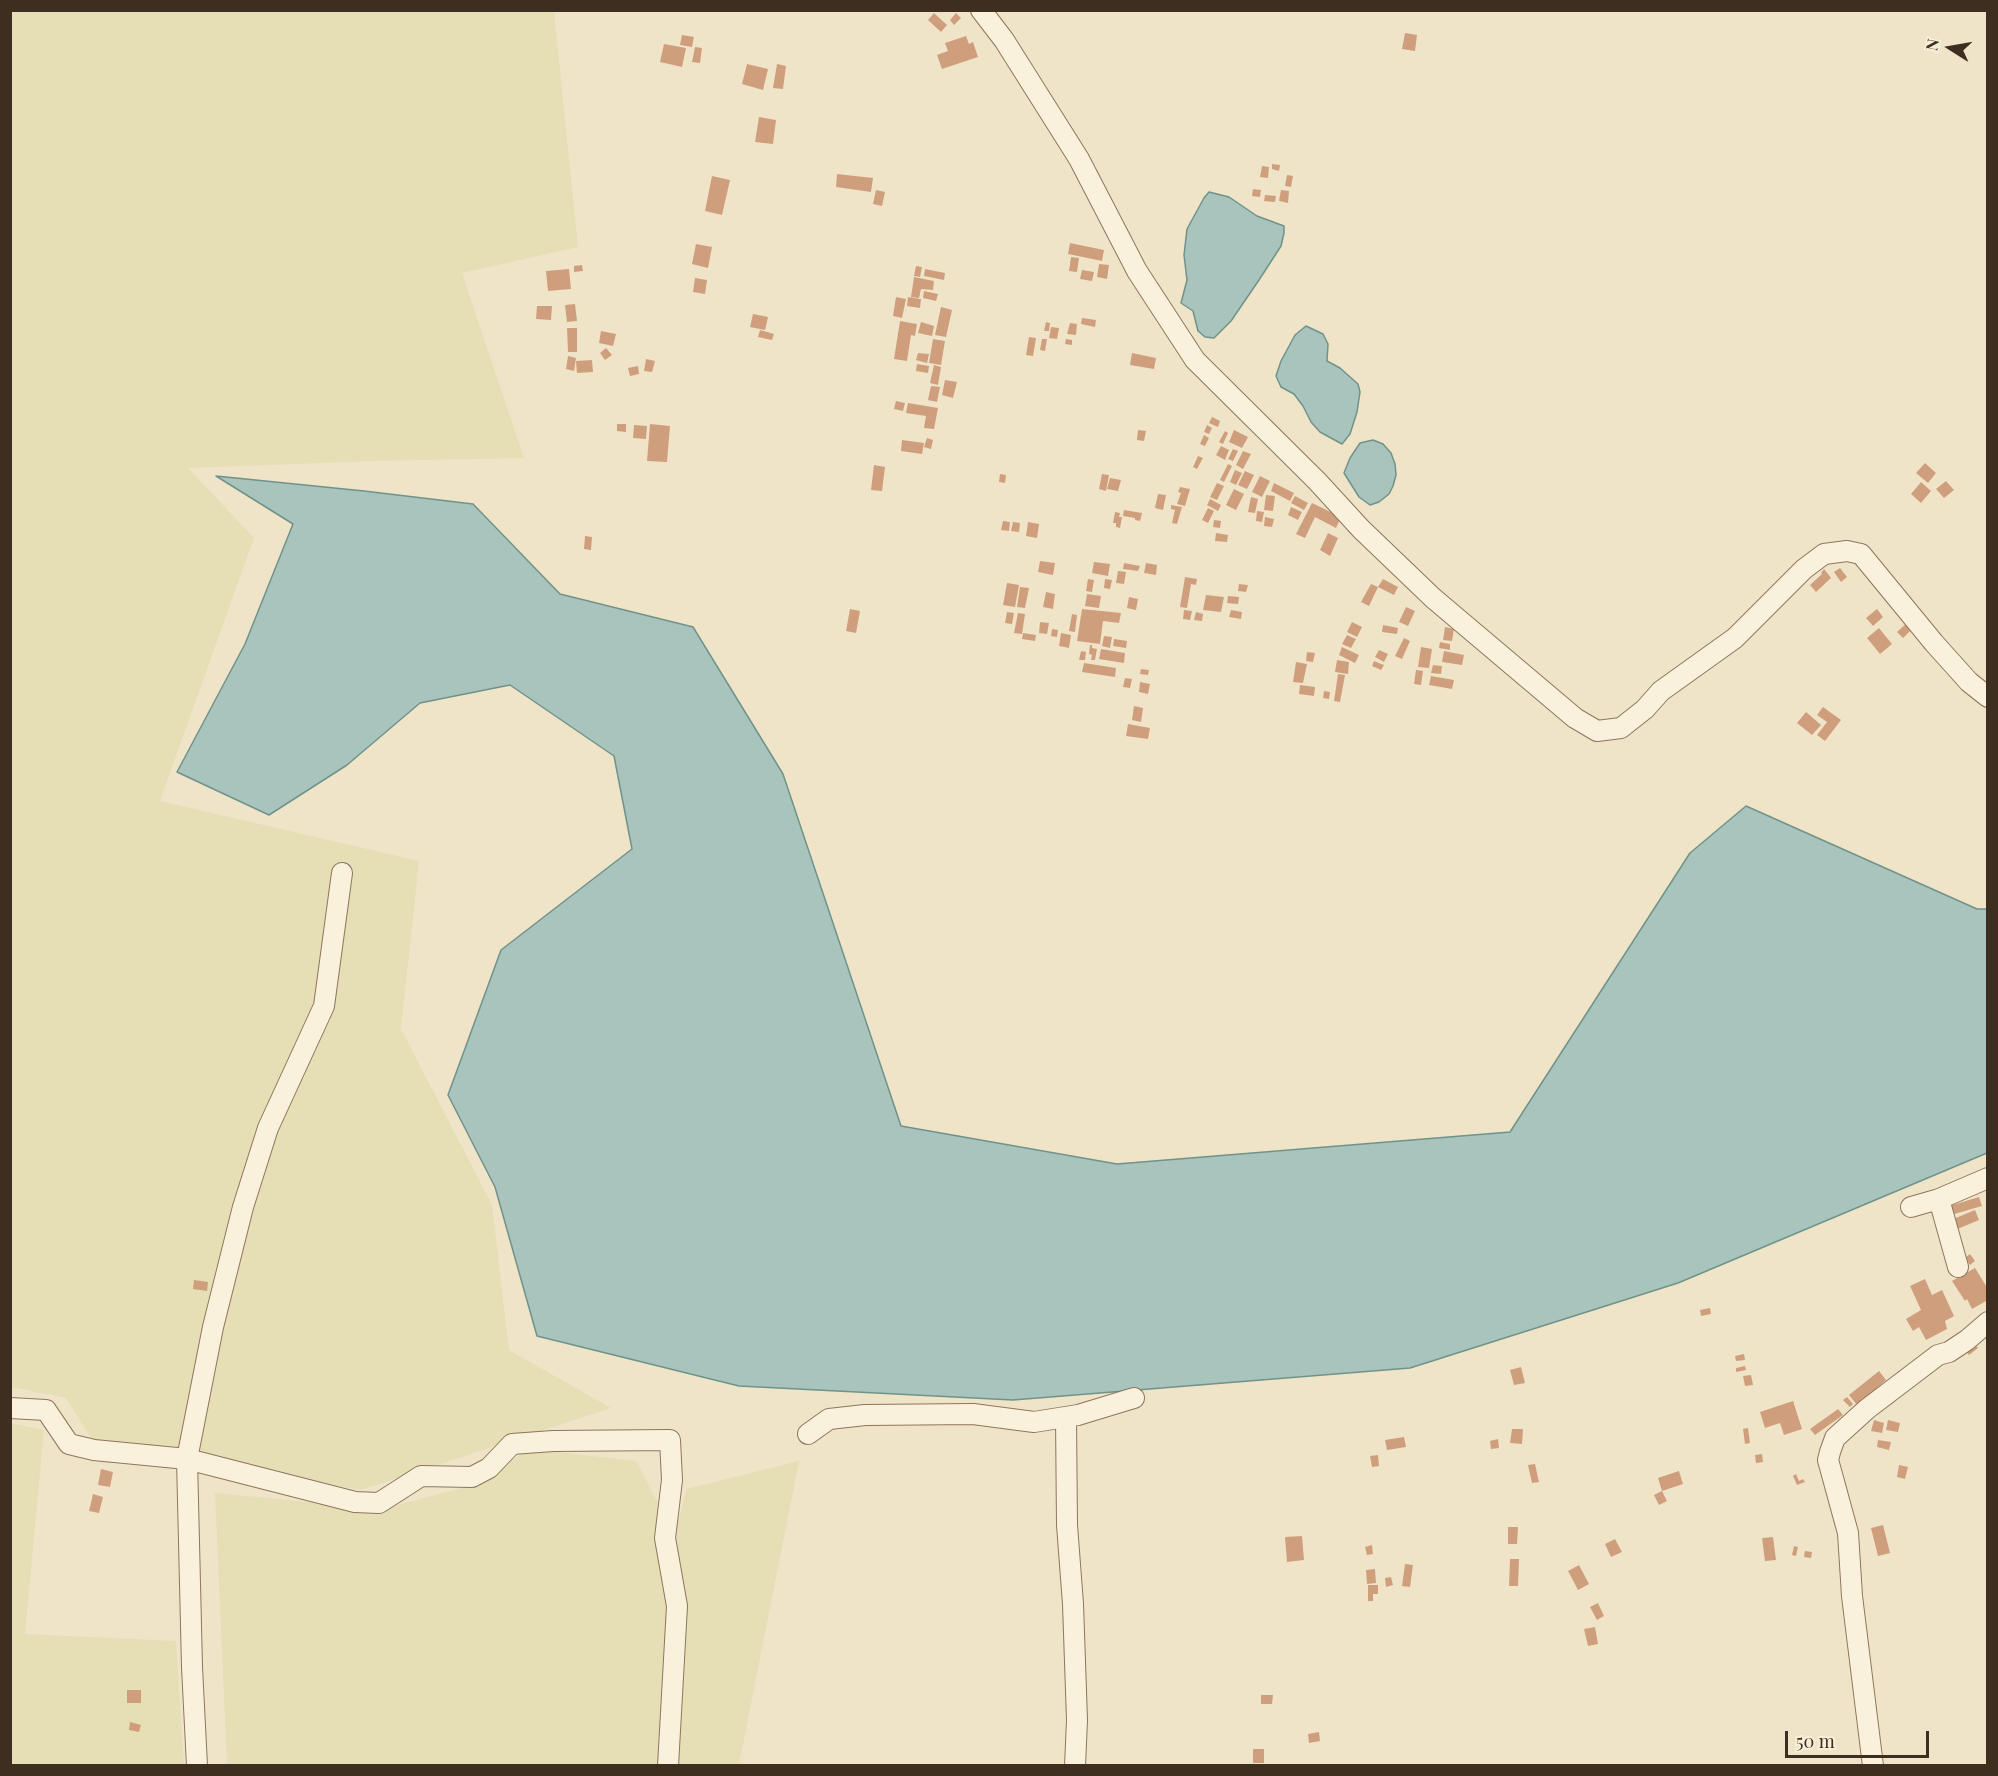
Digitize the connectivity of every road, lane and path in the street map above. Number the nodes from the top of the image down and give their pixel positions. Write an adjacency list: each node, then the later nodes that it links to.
1 (981, 10): 2 (street)
2 (1988, 697)
3 (342, 873): 13 (street)
4 (1988, 1178): 5 (street)
5 (1939, 1199): 6 (street); 7 (street)
6 (1911, 1207)
7 (1958, 1267)
8 (1983, 1321): 17 (street)
9 (1134, 1398): 11 (street)
10 (10, 1408): 13 (street)
11 (1066, 1417): 12 (street); 16 (street)
12 (808, 1434)
13 (187, 1459): 14 (street); 15 (street)
14 (197, 1766)
15 (668, 1766)
16 (1075, 1766)
17 (1873, 1766)

